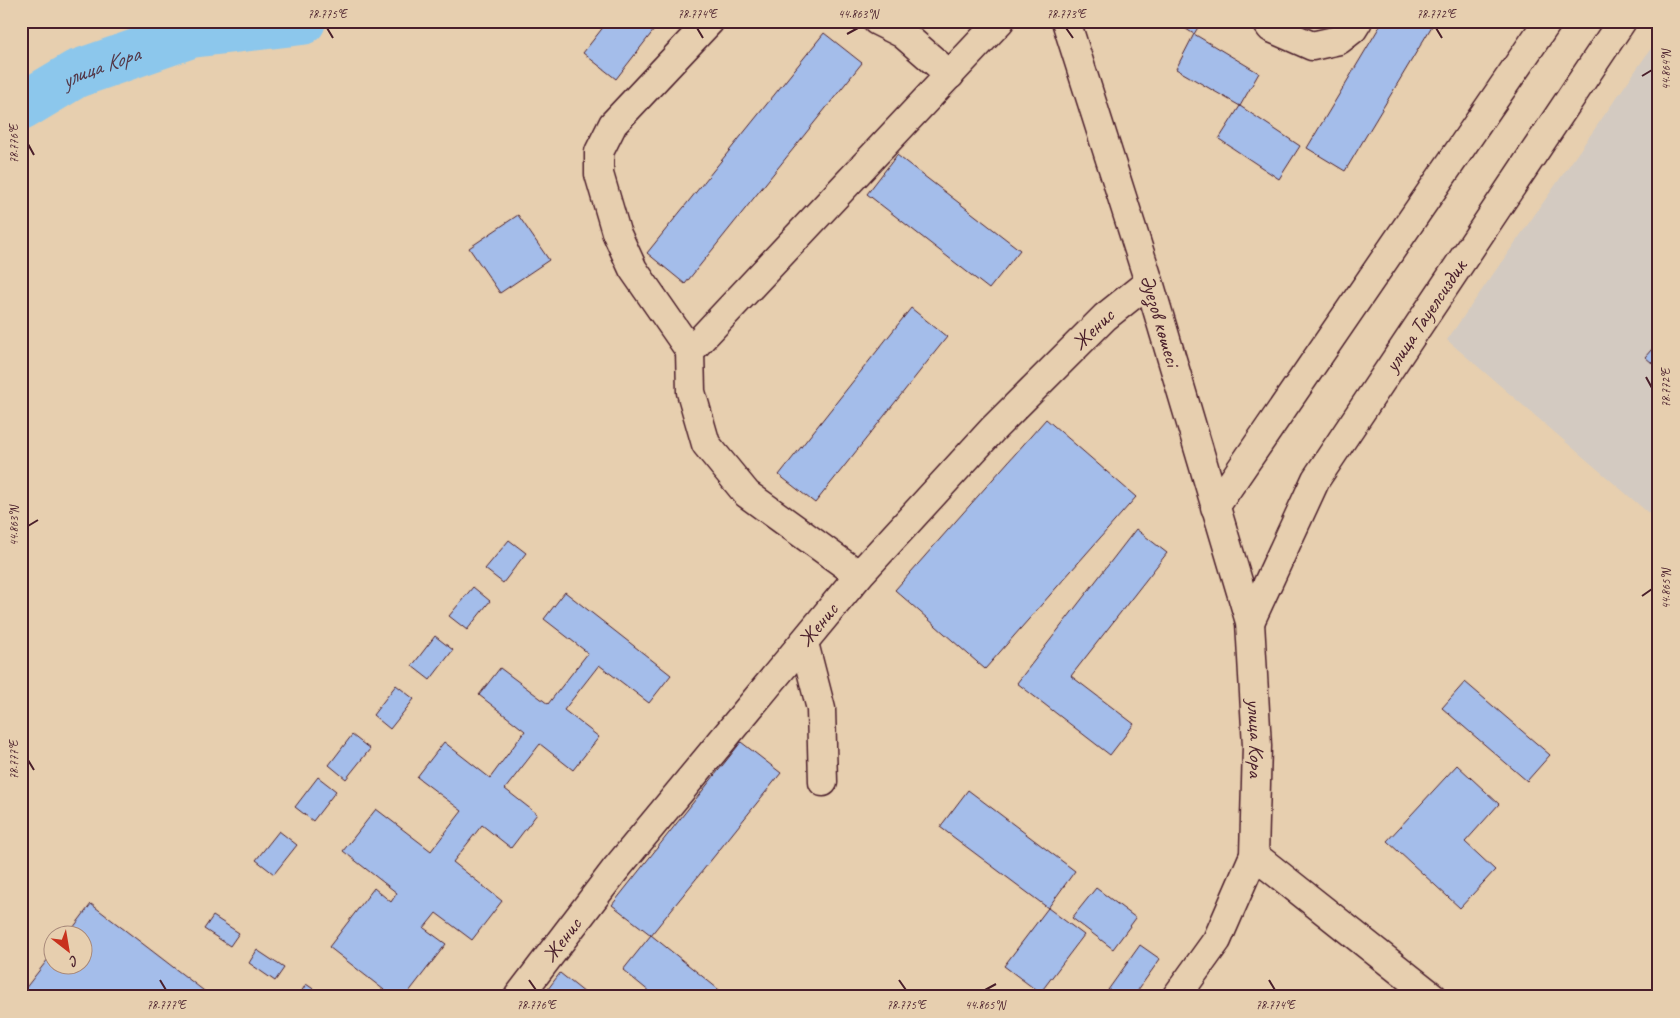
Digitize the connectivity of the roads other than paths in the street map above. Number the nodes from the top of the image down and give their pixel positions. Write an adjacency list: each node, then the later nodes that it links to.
1 (710, 21): 11 (street)
2 (877, 21): 9 (street)
3 (1000, 21): 9 (street)
4 (1066, 21): 10 (street, Әуезов көшесі)
5 (1266, 21): 6 (street)
6 (1358, 21)
7 (1548, 21): 12 (street)
8 (1622, 21): 14 (street, улица Тауелсиздик)
9 (950, 75): 11 (street)
10 (1149, 282): 12 (street, Әуезов көшесі); 13 (street, Женис)
11 (690, 351): 13 (street)
12 (1215, 506): 14 (street, Әуезов көшесі)
13 (859, 575): 15 (street, Женис)
14 (1250, 622): 17 (street, улица Кора)
15 (804, 643): 16 (street); 18 (street, Женис)
16 (823, 782)
17 (1254, 856): 19 (street, улица Кора); 20 (street)
18 (518, 997)
19 (1176, 997)
20 (1433, 997)

